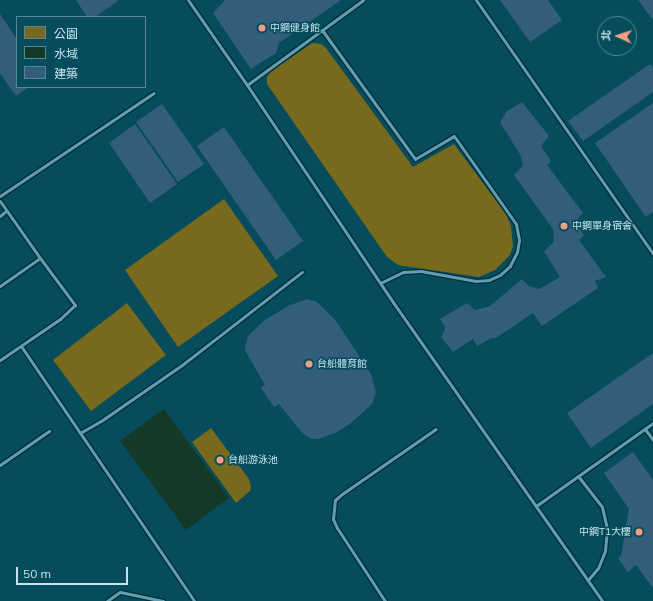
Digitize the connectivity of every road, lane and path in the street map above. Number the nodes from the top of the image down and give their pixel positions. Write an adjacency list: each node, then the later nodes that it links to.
1 (188, 0): 5 (lane)
2 (363, 0): 4 (lane)
3 (476, 0): 11 (lane)
4 (322, 30): 5 (lane); 14 (lane)
5 (247, 85): 14 (lane)
6 (154, 94): 7 (lane)
7 (0, 196)
8 (0, 201): 9 (lane)
9 (6, 211): 10 (lane); 12 (lane)
10 (0, 216)
11 (653, 254)
12 (40, 258): 15 (lane); 16 (lane)
13 (302, 272): 22 (lane)
14 (380, 283): 26 (lane)
15 (0, 286)
16 (21, 346): 17 (lane); 22 (lane)
17 (0, 360)
18 (653, 423): 20 (lane)
19 (436, 429): 31 (lane)
20 (645, 429): 23 (lane); 25 (lane)
21 (49, 431): 24 (lane)
22 (80, 433): 30 (lane)
23 (653, 440)
24 (0, 466)
25 (578, 476): 26 (lane); 27 (lane)
26 (536, 506): 27 (lane)
27 (588, 580): 32 (lane)
28 (107, 601): 29 (lane)
29 (163, 601)
30 (194, 601)
31 (385, 601)
32 (602, 601)

